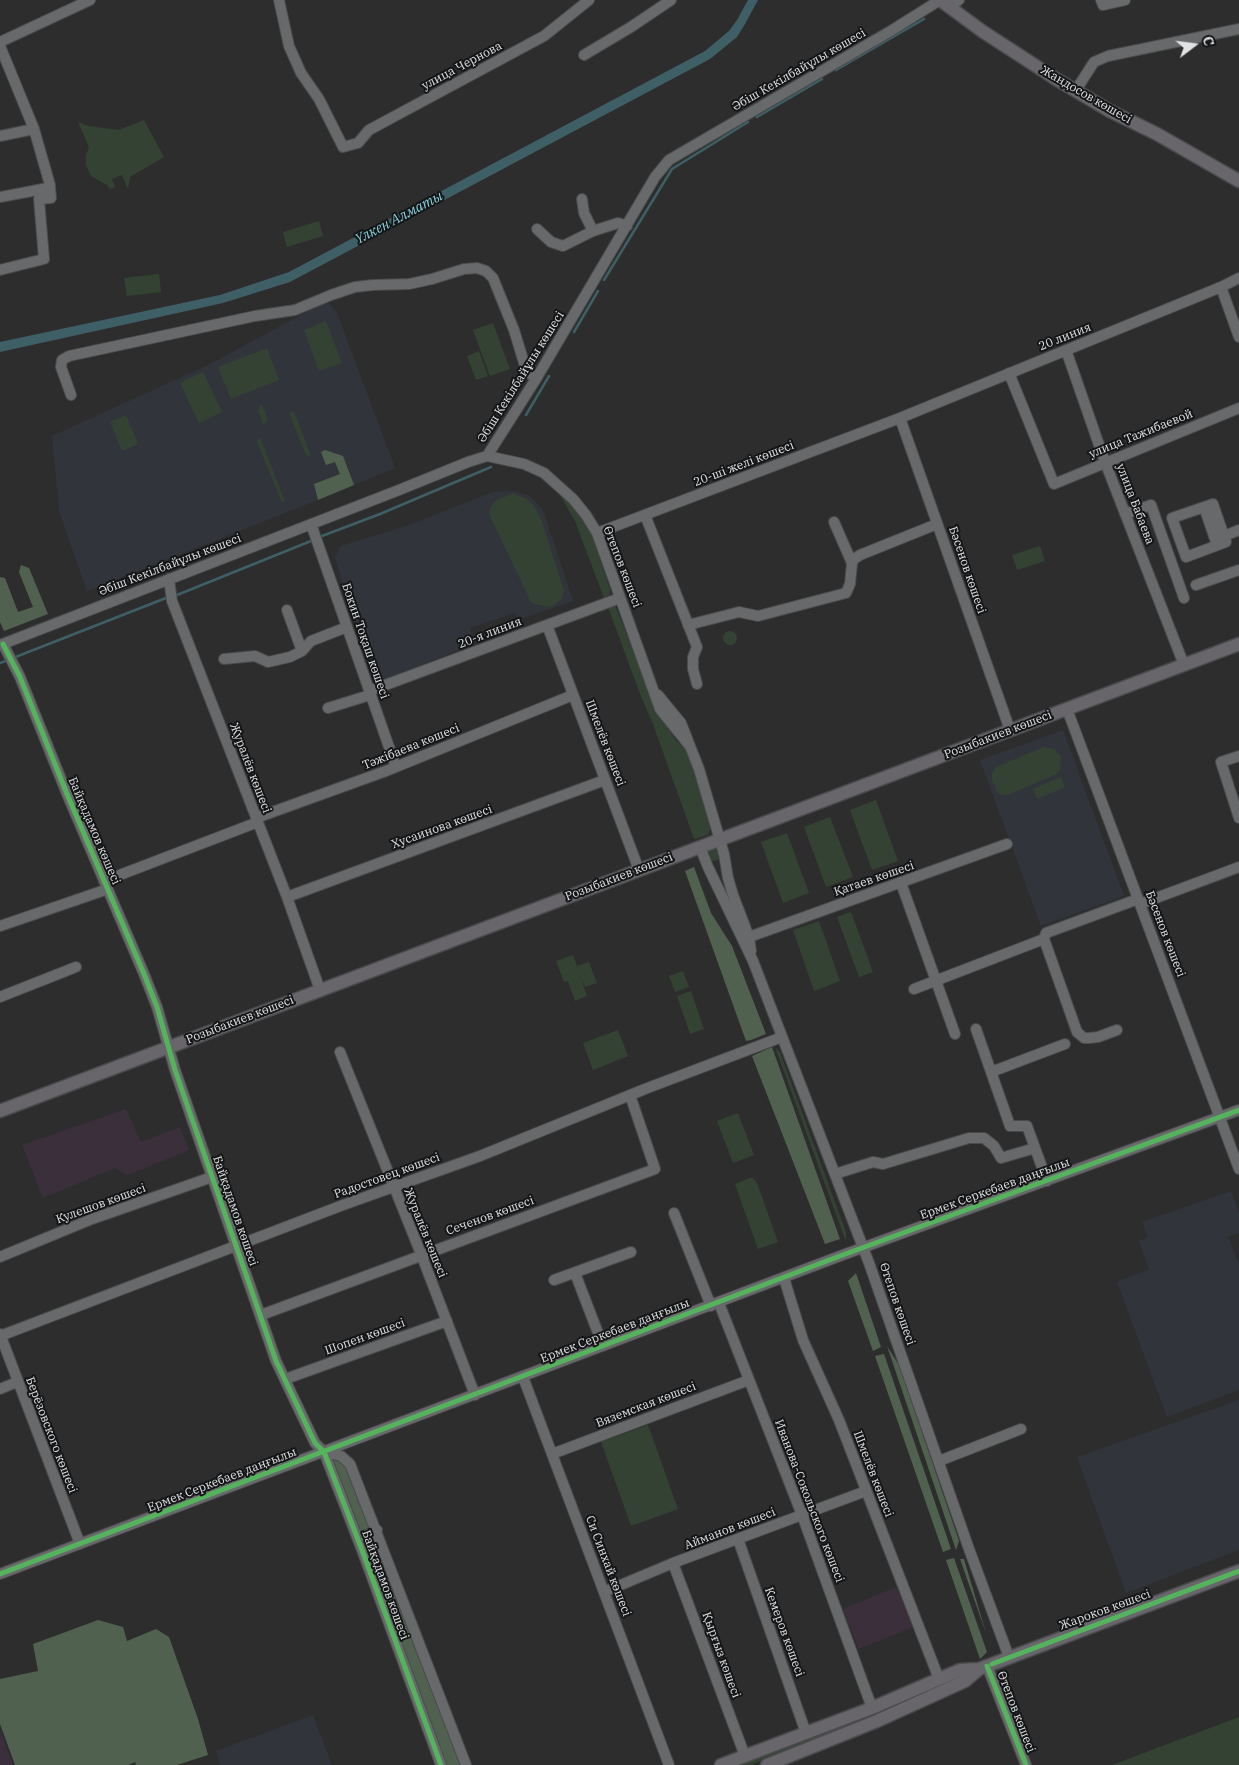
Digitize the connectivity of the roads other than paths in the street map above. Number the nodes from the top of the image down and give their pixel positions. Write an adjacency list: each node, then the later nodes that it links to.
1 (90, 0): 9 (street)
2 (279, 0): 3 (street, улица Чернова)
3 (589, 0)
4 (671, 0): 11 (street)
5 (1101, 0): 6 (street)
6 (1125, 0)
7 (947, 2): 12 (main road, Жандосов көшесі); 19 (street, Әбіш Кекілбайұлы көшесі)
8 (1239, 29): 12 (street)
9 (0, 42)
10 (0, 46): 13 (street)
11 (584, 55)
12 (1076, 90): 15 (main road, Жандосов көшесі)
13 (34, 129): 14 (street); 16 (street)
14 (0, 136)
15 (1239, 181)
16 (50, 187): 17 (street); 22 (street)
17 (0, 198)
18 (582, 199): 21 (street)
19 (626, 226): 21 (street); 28 (street, Әбіш Кекілбайұлы көшесі)
20 (537, 229): 21 (street)
21 (593, 231)
22 (0, 270)
23 (1239, 278): 24 (street, 20 линия)
24 (1221, 287): 25 (street); 26 (street, 20 линия)
25 (1239, 337)
26 (1066, 350): 27 (street, 20 линия); 33 (street, улица Бабаева)
27 (1009, 373): 31 (street, 20 линия); 33 (street, улица Тажибаевой)
28 (536, 379): 29 (street); 32 (street, Әбіш Кекілбайұлы көшесі)
29 (71, 395)
30 (1239, 408): 33 (street, улица Тажибаевой)
31 (900, 418): 36 (street, 20-ші желі көшесі); 39 (street, Бәсенов көшесі)
32 (487, 456): 38 (street, Әбіш Кекілбайұлы көшесі); 41 (street, Өтепов көшесі)
33 (1105, 462): 35 (street, улица Бабаева)
34 (1204, 507): 42 (street); 43 (street); 43 (street)
35 (1125, 514): 49 (street); 58 (street, улица Бабаева)
36 (645, 515): 41 (street, 20-ші желі көшесі); 52 (street)
37 (834, 522): 44 (street)
38 (311, 524): 46 (street, Әбіш Кекілбайұлы көшесі); 53 (street, Бокин Тоқаш көшесі)
39 (937, 524): 44 (street); 64 (street, Бәсенов көшесі)
40 (1239, 530): 42 (street)
41 (597, 533): 48 (street, Өтепов көшесі)
42 (1224, 536): 43 (street)
43 (1217, 546)
44 (852, 563): 52 (street)
45 (1239, 570): 47 (street)
46 (169, 579): 54 (street, Әбіш Кекілбайұлы көшесі); 69 (street, Журалёв көшесі)
47 (1196, 585)
48 (620, 598): 51 (street, 20-я линия); 70 (street, Өтепов көшесі)
49 (1184, 598)
50 (287, 610): 56 (street)
51 (547, 625): 60 (street, 20-я линия); 61 (street, Шмелёв көшесі)
52 (688, 625): 59 (street)
53 (347, 627): 56 (street); 60 (street, Бокин Тоқаш көшесі)
54 (2, 644): 76 (street, Байқадамов көшесі)
55 (1239, 644): 58 (main road, Розыбакиев көшесі)
56 (302, 651): 57 (street)
57 (224, 659)
58 (1184, 665): 63 (main road, Розыбакиев көшесі)
59 (697, 684)
60 (370, 693): 62 (street, 20-я линия); 66 (street, Бокин Тоқаш көшесі)
61 (573, 695): 66 (street, Тәжібаева көшесі); 67 (street, Шмелёв көшесі)
62 (328, 708)
63 (1067, 709): 64 (main road, Розыбакиев көшесі); 78 (street, Бәсенов көшесі)
64 (1010, 730): 70 (main road, Розыбакиев көшесі)
65 (1239, 756): 68 (street)
66 (396, 767): 69 (street, Тәжібаева көшесі)
67 (605, 780): 74 (street, Шмелёв көшесі); 77 (street, Хусаинова көшесі)
68 (1239, 818)
69 (257, 820): 76 (street, Тәжібаева көшесі); 77 (street, Журалёв көшесі)
70 (720, 839): 72 (main road, Розыбакиев көшесі); 80 (street, Өтепов көшесі)
71 (1007, 844): 75 (street, Қатаев көшесі)
72 (700, 847): 74 (main road, Розыбакиев көшесі); 82 (street, Өтепов көшесі)
73 (1239, 867): 78 (street)
74 (639, 870): 86 (main road, Розыбакиев көшесі)
75 (901, 883): 80 (street, Қатаев көшесі); 84 (street)
76 (106, 885): 79 (street, Тәжібаева көшесі); 93 (street, Байқадамов көшесі)
77 (287, 897): 86 (street, Журалёв көшесі)
78 (1139, 901): 81 (street); 99 (street, Бәсенов көшесі)
79 (0, 926)
80 (749, 937): 82 (street, Өтепов көшесі)
81 (1044, 939): 84 (street); 89 (street)
82 (754, 961): 91 (street, Өтепов көшесі)
83 (76, 968): 87 (street)
84 (936, 981): 85 (street); 90 (street)
85 (914, 989)
86 (320, 990): 93 (main road, Розыбакиев көшесі)
87 (0, 996)
88 (976, 1030): 95 (street)
89 (1117, 1030)
90 (955, 1034)
91 (782, 1037): 96 (street, Радостовец көшесі); 102 (street, Өтепов көшесі)
92 (1066, 1044): 95 (street)
93 (169, 1047): 98 (main road, Розыбакиев көшесі); 103 (street, Байқадамов көшесі)
94 (340, 1052): 105 (street, Журалёв көшесі)
95 (991, 1072): 100 (street)
96 (630, 1095): 105 (street, Радостовец көшесі); 110 (street, Сеченов көшесі)
97 (1239, 1110): 99 (street, Ермек Серкебаев даңғылы)
98 (0, 1111)
99 (1220, 1117): 101 (street, Бәсенов көшесі); 104 (street, Ермек Серкебаев даңғылы)
100 (1035, 1148): 102 (street); 104 (street)
101 (1239, 1168)
102 (835, 1174): 108 (street, Өтепов көшесі)
103 (212, 1177): 107 (street, Байқадамов көшесі); 111 (street, Кулешов көшесі)
104 (1047, 1181): 108 (street, Ермек Серкебаев даңғылы)
105 (393, 1187): 107 (street, Радостовец көшесі); 110 (street, Журалёв көшесі)
106 (674, 1213): 115 (street, Иванова-Сокольского көшесі)
107 (236, 1245): 116 (street, Байқадамов көшесі); 118 (street, Радостовец көшесі)
108 (863, 1248): 113 (street, Ермек Серкебаев даңғылы); 129 (street, Өтепов көшесі)
109 (631, 1252): 112 (street)
110 (421, 1254): 116 (street, Сеченов көшесі); 117 (street, Журалёв көшесі)
111 (0, 1256)
112 (575, 1273): 114 (street); 119 (street)
113 (784, 1278): 115 (street, Ермек Серкебаев даңғылы); 130 (street, Шмелёв көшесі)
114 (554, 1280)
115 (715, 1304): 119 (street, Ермек Серкебаев даңғылы); 122 (street, Иванова-Сокольского көшесі)
116 (261, 1315): 127 (street, Байқадамов көшесі)
117 (447, 1321): 120 (street, Шопен көшесі); 125 (street, Журалёв көшесі)
118 (0, 1335): 123 (street, Берёзовского көшесі)
119 (603, 1346): 121 (street, Ермек Серкебаев даңғылы)
120 (291, 1377)
121 (523, 1377): 125 (street, Ермек Серкебаев даңғылы); 128 (street, Си Синхай көшесі)
122 (749, 1380): 128 (street, Вяземская көшесі); 131 (street, Иванова-Сокольского көшесі)
123 (17, 1382): 124 (street); 135 (street, Берёзовского көшесі)
124 (0, 1389)
125 (474, 1395): 127 (street, Ермек Серкебаев даңғылы)
126 (1021, 1429): 129 (street)
127 (324, 1452): 132 (street, Байқадамов көшесі); 133 (street, Байқадамов көшесі); 135 (street, Ермек Серкебаев даңғылы)
128 (552, 1454): 139 (street, Си Синхай көшесі)
129 (938, 1460): 140 (street, Өтепов көшесі)
130 (866, 1491): 131 (street, Айманов көшесі); 142 (street, Шмелёв көшесі)
131 (802, 1515): 134 (street, Айманов көшесі); 143 (street, Иванова-Сокольского көшесі)
132 (377, 1530): 133 (street); 147 (street, Байқадамов көшесі)
133 (358, 1538): 146 (street, Байқадамов көшесі)
134 (738, 1539): 136 (street, Айманов көшесі); 144 (street, Кемеров көшесі)
135 (80, 1544): 138 (street, Ермек Серкебаев даңғылы)
136 (673, 1563): 139 (street, Айманов көшесі); 145 (street, Қырғыз көшесі)
137 (1239, 1571): 140 (main road, Жароков көшесі)
138 (0, 1574)
139 (604, 1592): 148 (street, Си Синхай көшесі)
140 (1009, 1657): 141 (main road, Жароков көшесі)
141 (983, 1667): 142 (main road, Жароков көшесі); 150 (main road, Жароков көшесі); 151 (street, Өтепов көшесі)
142 (939, 1679): 143 (main road, Жароков көшесі)
143 (872, 1708): 144 (main road, Жароков көшесі)
144 (806, 1733): 145 (main road, Жароков көшесі)
145 (745, 1756): 149 (main road, Жароков көшесі)
146 (441, 1765)
147 (466, 1765)
148 (669, 1765)
149 (721, 1765)
150 (767, 1765)
151 (1026, 1765)

